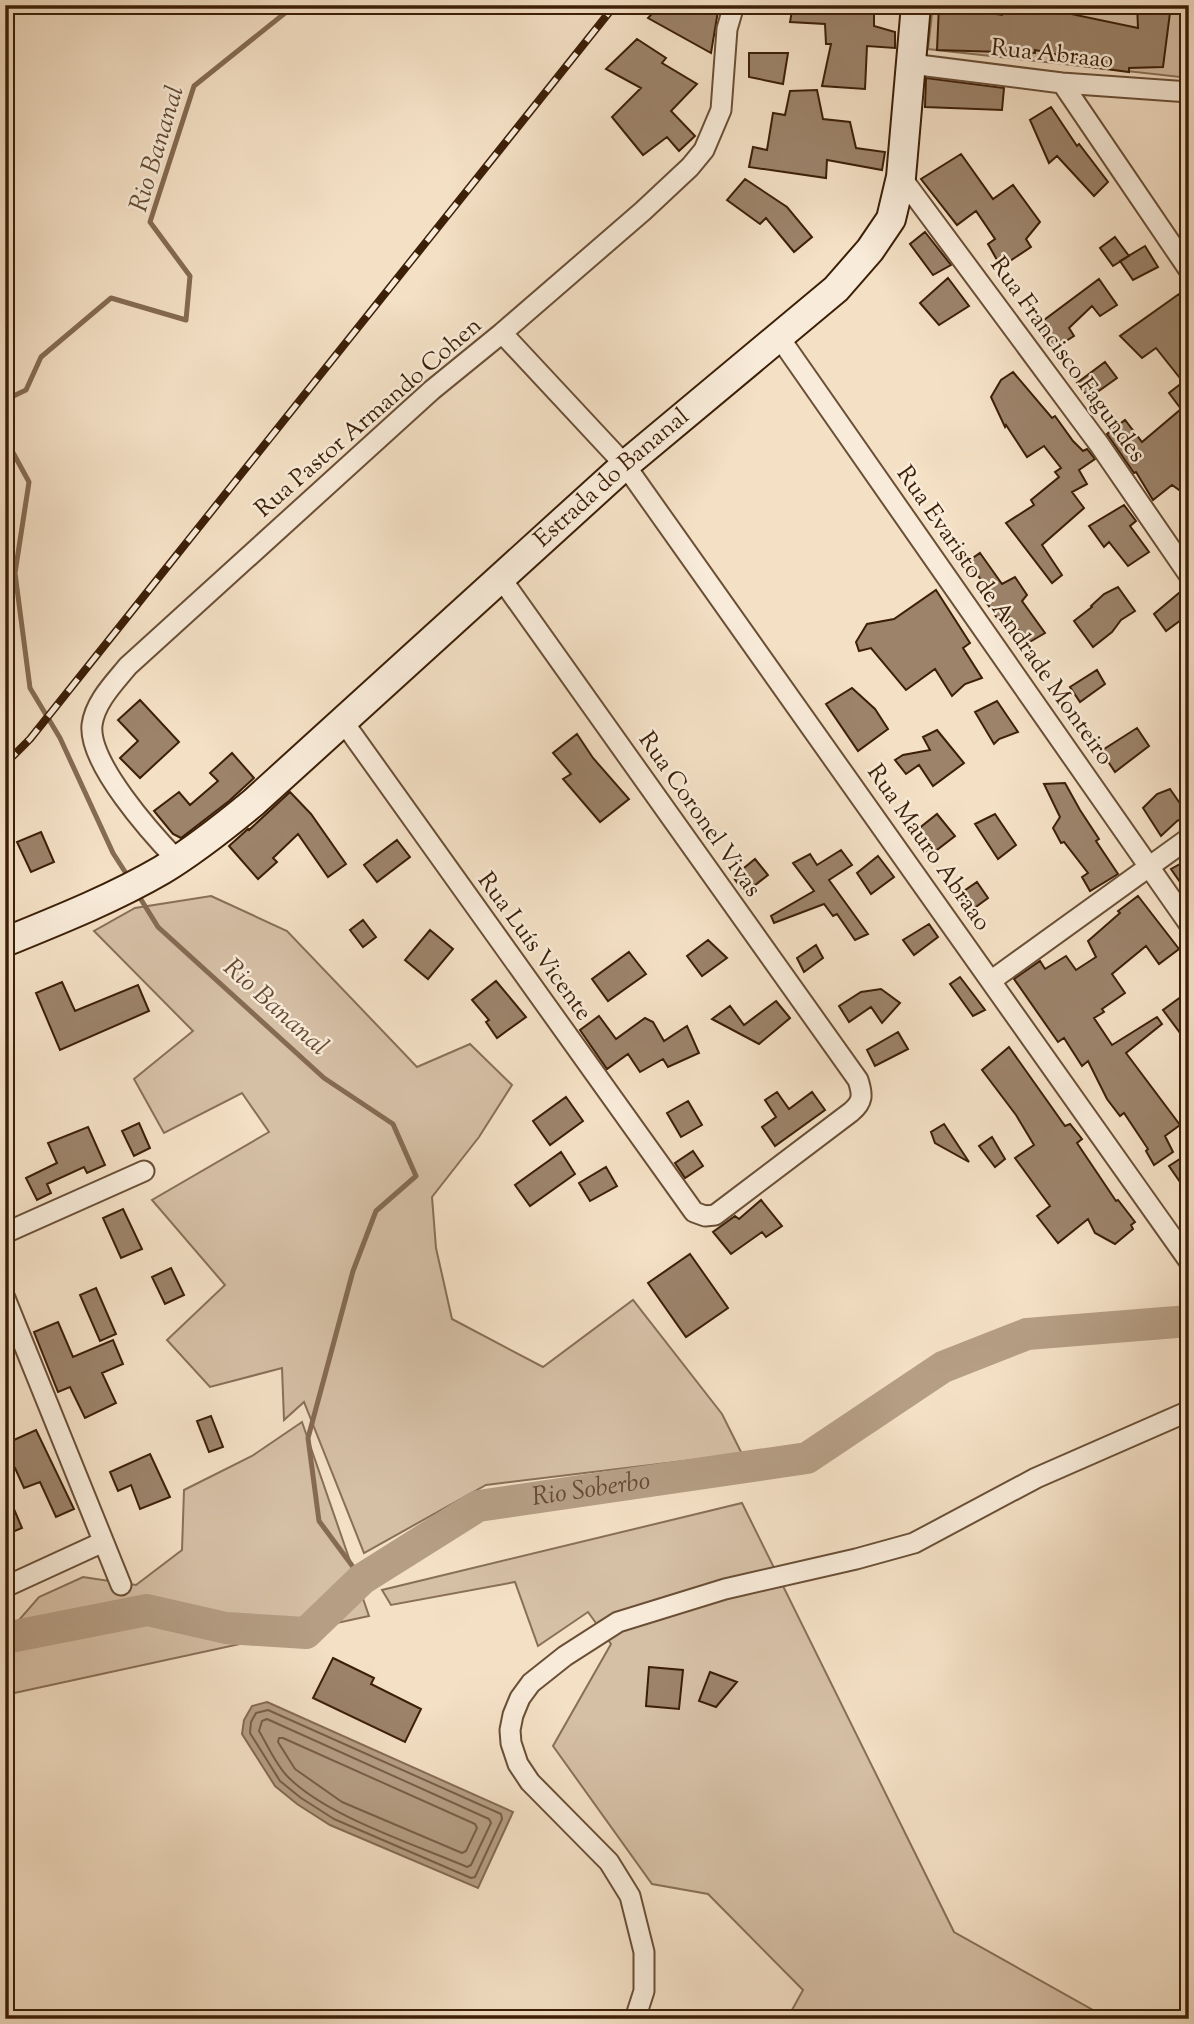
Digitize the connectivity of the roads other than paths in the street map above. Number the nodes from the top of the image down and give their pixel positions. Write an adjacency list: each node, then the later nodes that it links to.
1 (734, 5): 8 (street, Rua Pastor Armando Cohen)
2 (916, 5): 3 (main road, Estrada do Bananal)
3 (911, 64): 4 (street, Rua Abraao); 6 (main road, Estrada do Bananal)
4 (1062, 83): 5 (street, Rua Abraao); 7 (street)
5 (1189, 92)
6 (901, 177): 9 (main road, Estrada do Bananal); 11 (street, Rua Francisco Fagundes)
7 (1189, 270)
8 (502, 333): 10 (street, Rua Mauro Abraao); 15 (street, Rua Pastor Armando Cohen)
9 (779, 337): 10 (main road, Estrada do Bananal); 16 (street, Rua Evaristo de Andrade Monteiro)
10 (625, 465): 12 (main road, Estrada do Bananal); 19 (street, Rua Mauro Abraao)
11 (1189, 575)
12 (499, 577): 13 (main road, Estrada do Bananal); 21 (street, Rua Coronel Vivas)
13 (342, 720): 15 (main road, Estrada do Bananal); 21 (street, Rua Luís Vicente)
14 (1189, 838): 16 (street)
15 (170, 865): 18 (main road, Estrada do Bananal)
16 (1149, 866): 17 (street, Rua Evaristo de Andrade Monteiro); 19 (street)
17 (1189, 924)
18 (5, 943)
19 (992, 980): 23 (street, Rua Mauro Abraao)
20 (144, 1171): 22 (street)
21 (686, 1202)
22 (5, 1233)
23 (1189, 1261)
24 (5, 1298): 26 (street)
25 (1189, 1411): 29 (street)
26 (103, 1542): 27 (street); 28 (street)
27 (121, 1585)
28 (5, 1587)
29 (635, 2019)

